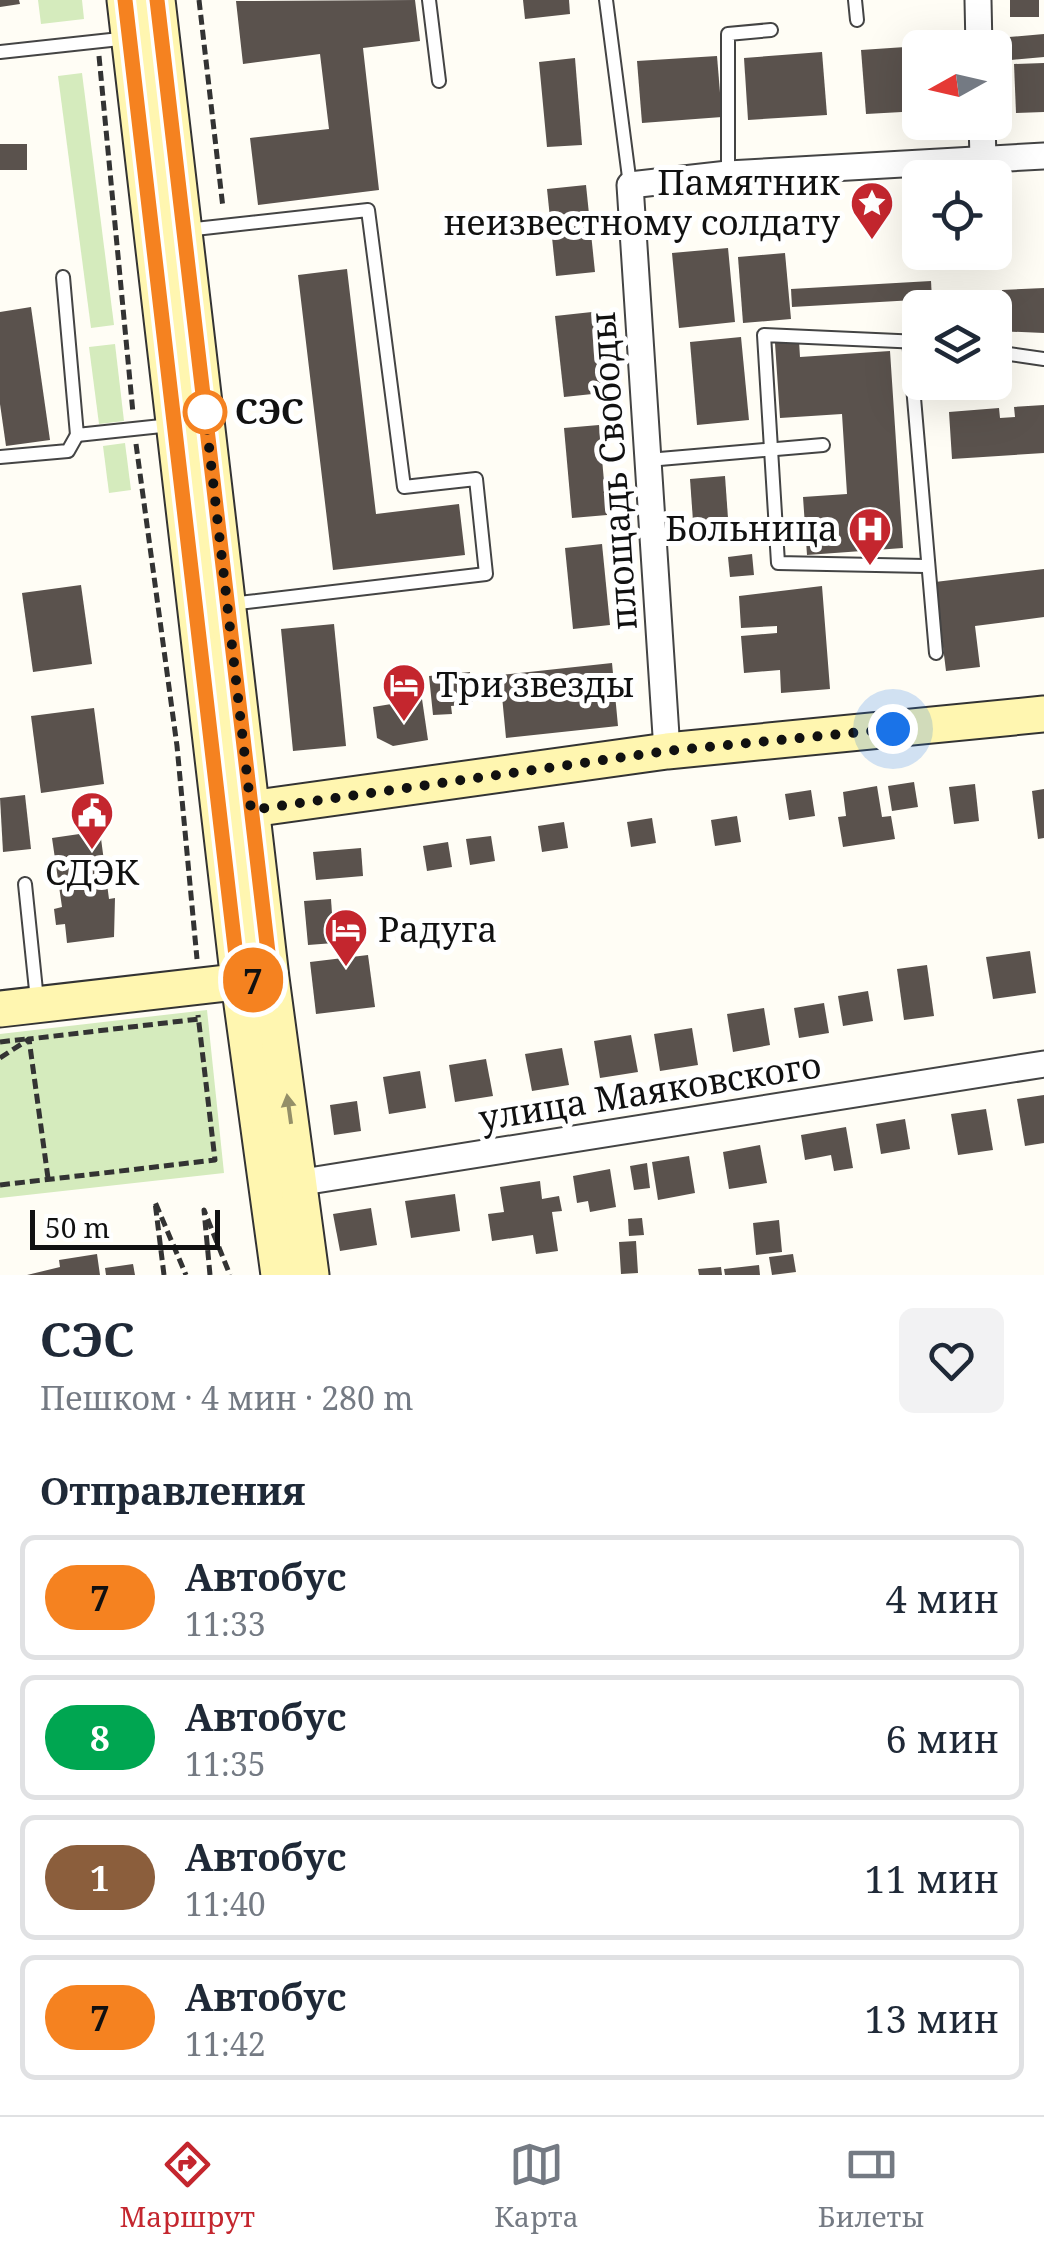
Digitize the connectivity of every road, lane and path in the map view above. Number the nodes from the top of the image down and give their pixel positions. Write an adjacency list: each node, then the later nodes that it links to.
1 (125, 0): 8 (main road)
2 (199, 0): 18 (path)
3 (429, 0): 12 (lane)
4 (606, 0): 17 (lane)
5 (855, 0): 7 (lane)
6 (978, 0): 10 (street)
7 (857, 20)
8 (136, 28): 11 (lane); 19 (main road); 25 (main road); 26 (path)
9 (771, 30): 16 (lane)
10 (979, 30)
11 (0, 52)
12 (439, 81)
13 (982, 140): 15 (street)
14 (1044, 156): 15 (street)
15 (983, 159): 16 (street)
16 (728, 174): 17 (street)
17 (630, 185): 31 (street, площадь Свободы)
18 (225, 226): 19 (lane); 33 (lane)
19 (184, 230): 33 (main road)
20 (63, 277): 27 (lane)
21 (902, 341): 29 (lane)
22 (1012, 354): 23 (lane)
23 (1044, 359)
24 (917, 400): 32 (lane)
25 (174, 425): 26 (lane); 37 (main road)
26 (134, 430): 27 (lane); 40 (path)
27 (78, 435): 30 (lane)
28 (823, 445): 29 (lane)
29 (771, 449): 31 (lane); 32 (lane)
30 (0, 458)
31 (648, 460): 36 (street, площадь Свободы)
32 (925, 566): 34 (lane)
33 (228, 604): 37 (main road)
34 (936, 652)
35 (1044, 714): 36 (main road)
36 (667, 751): 37 (main road)
37 (235, 812): 39 (main road)
38 (24, 884): 42 (lane)
39 (255, 980): 40 (main road); 48 (main road)
40 (198, 1003): 42 (main road); 42 (path); 46 (path)
41 (0, 1009): 42 (main road)
42 (33, 1022): 43 (path); 44 (path); 46 (path)
43 (0, 1042)
44 (0, 1058)
45 (1044, 1064): 48 (street, улица Маяковского)
46 (48, 1179): 47 (path)
47 (0, 1185)
48 (283, 1185): 53 (main road); 54 (main road)
49 (164, 1275): 50 (path)
50 (186, 1275)
51 (210, 1275): 52 (path)
52 (230, 1275)
53 (279, 1275)
54 (311, 1275)

